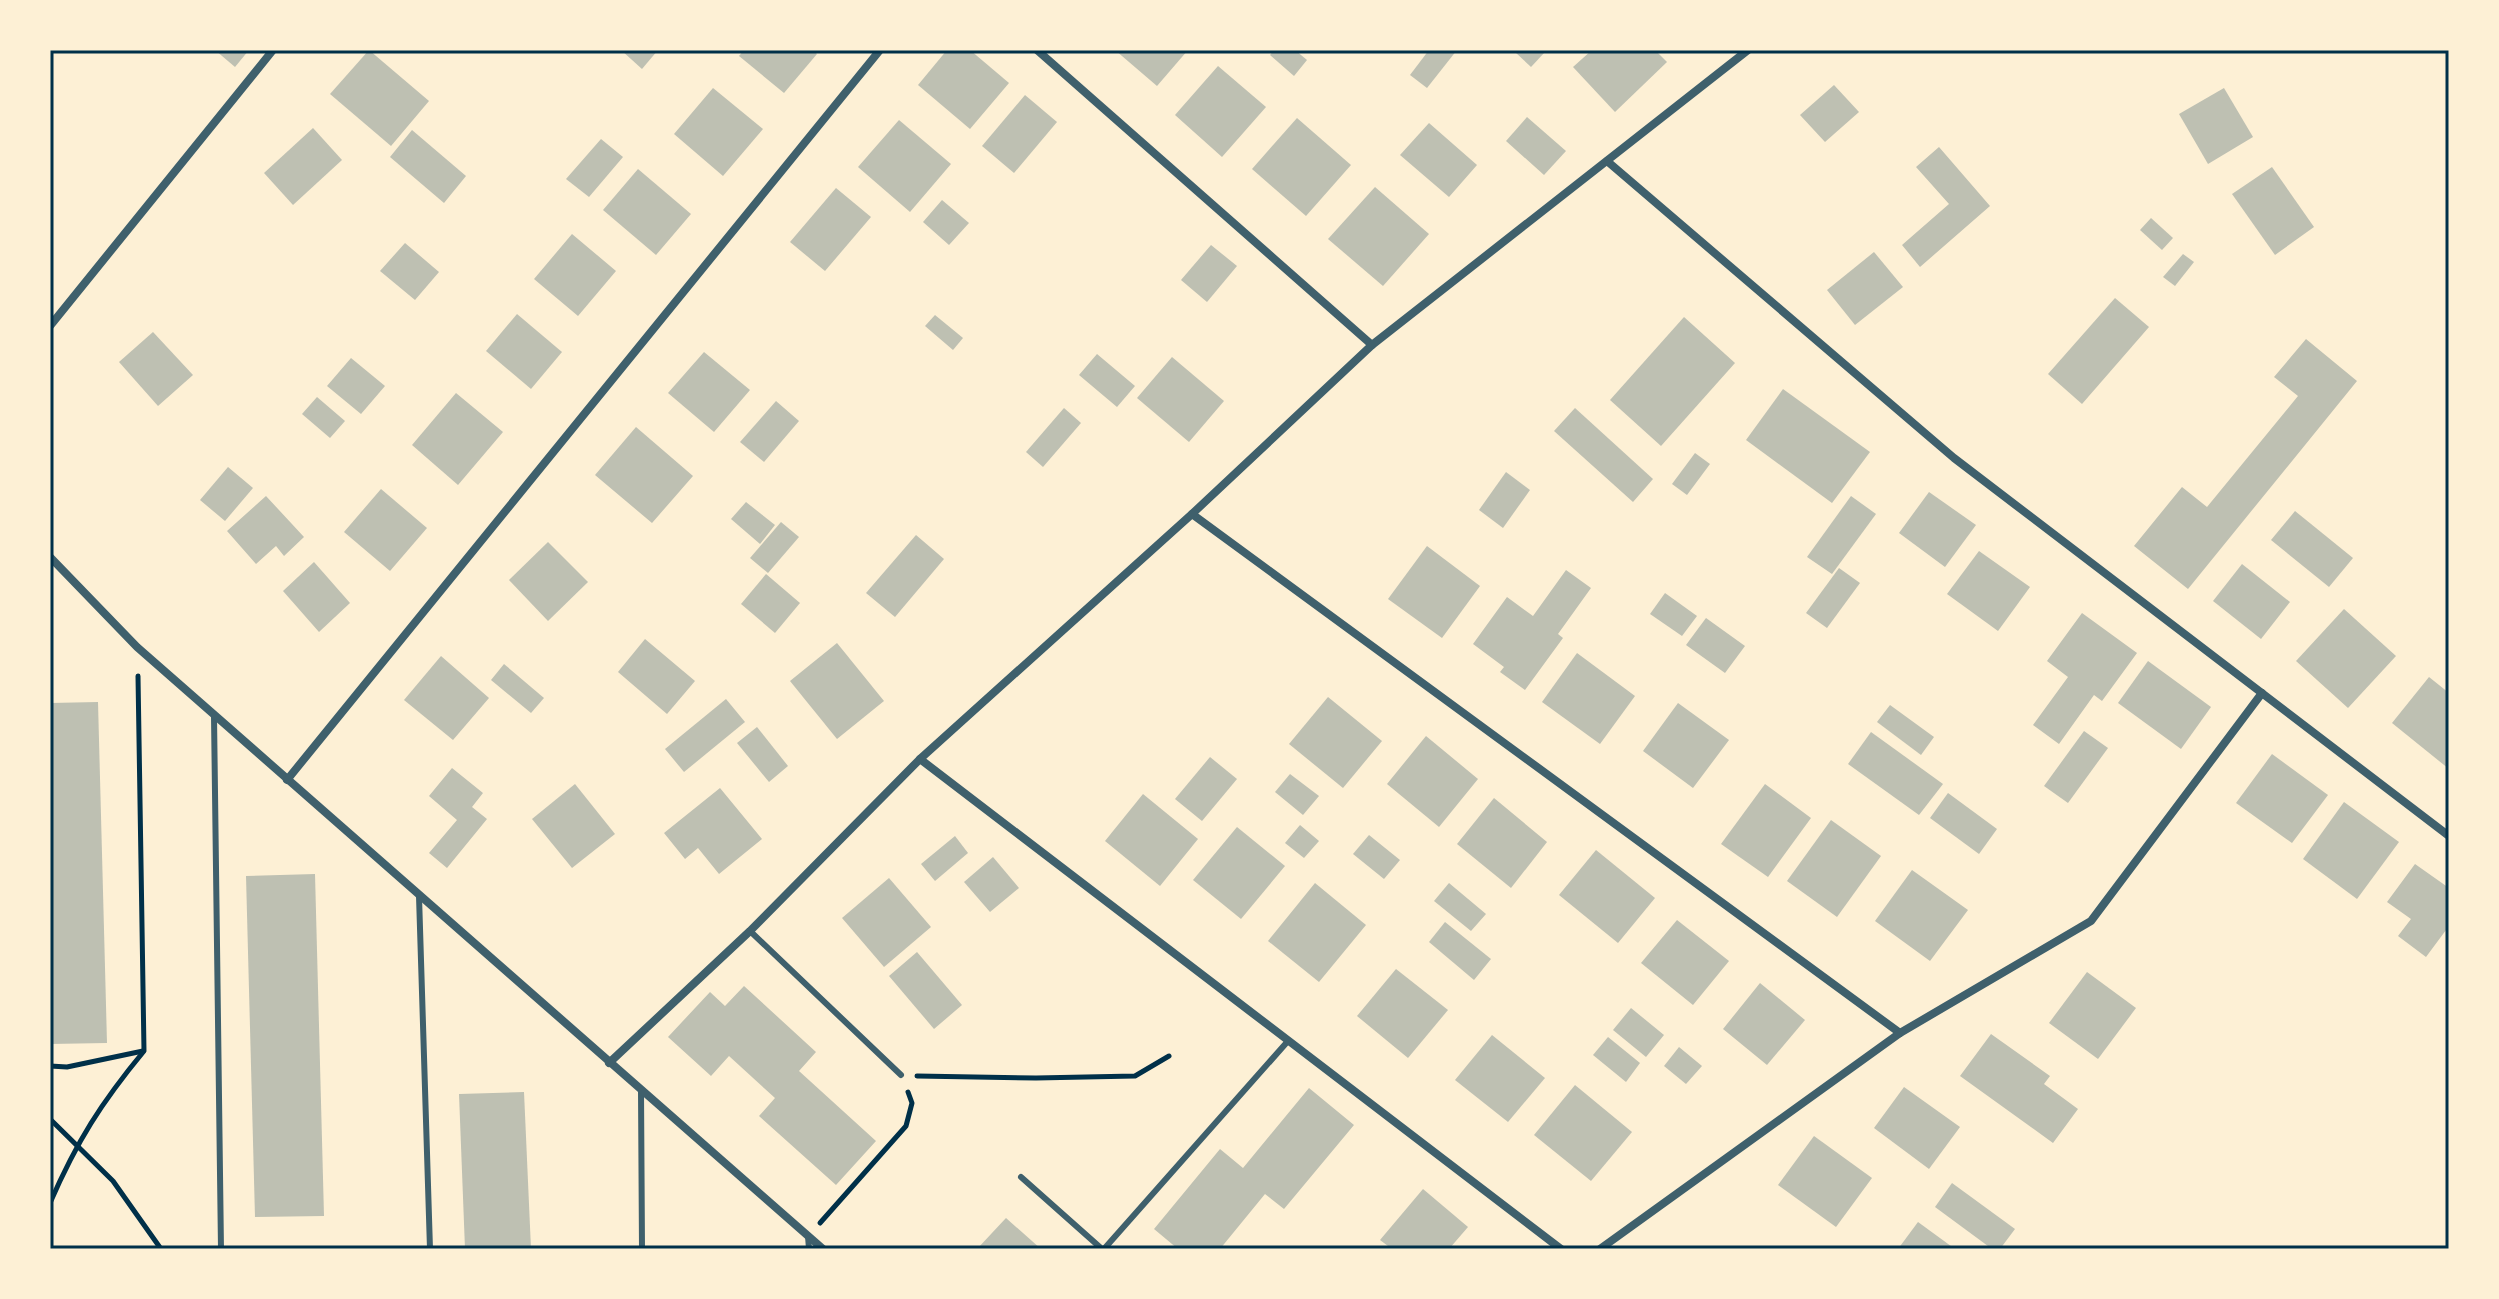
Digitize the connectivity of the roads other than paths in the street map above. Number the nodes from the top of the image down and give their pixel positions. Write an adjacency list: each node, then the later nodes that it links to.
1 (273, 50): 6 (street)
2 (880, 50): 13 (street)
3 (1037, 50): 7 (street)
4 (1748, 50): 5 (street)
5 (1607, 161): 7 (street); 10 (street)
6 (50, 326)
7 (1372, 345): 8 (street)
8 (1192, 514): 12 (street); 17 (street)
9 (50, 557): 11 (street)
10 (2262, 693): 14 (street); 17 (street)
11 (214, 716): 13 (street); 24 (lane)
12 (920, 759): 16 (street); 18 (street)
13 (287, 780): 15 (street)
14 (2449, 836)
15 (419, 896): 19 (street); 25 (lane)
16 (750, 931): 19 (street); 20 (lane)
17 (1900, 1033): 31 (street)
18 (1288, 1041): 29 (lane); 30 (street)
19 (609, 1063): 21 (street)
20 (901, 1075)
21 (641, 1091): 23 (street); 26 (lane)
22 (1021, 1177): 29 (lane)
23 (808, 1236): 27 (lane); 28 (street)
24 (221, 1249)
25 (430, 1249)
26 (642, 1249)
27 (809, 1249)
28 (823, 1249)
29 (1103, 1249)
30 (1561, 1249)
31 (1600, 1249)

